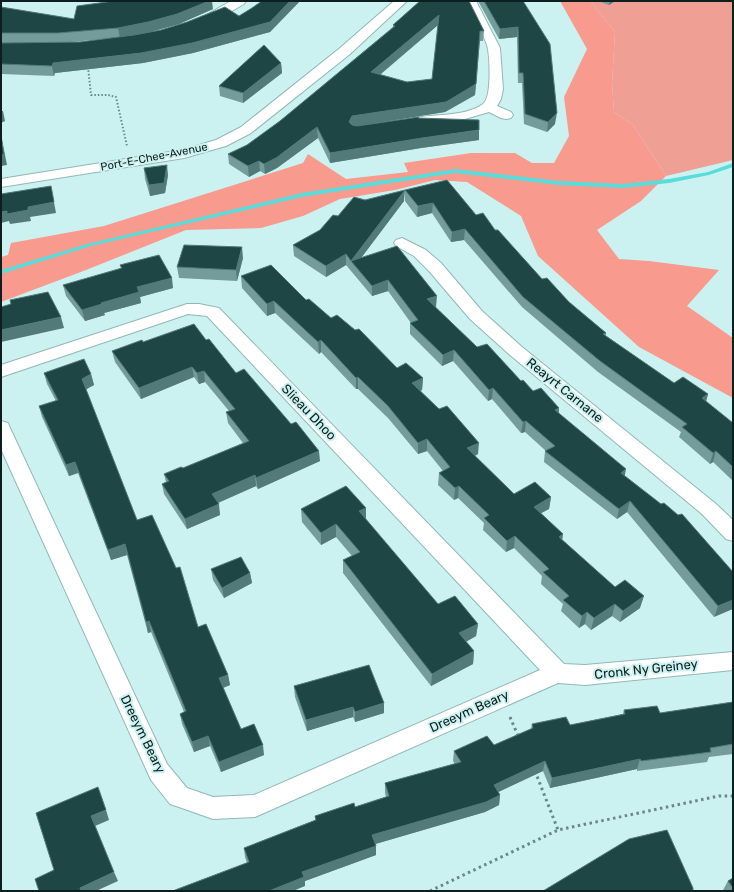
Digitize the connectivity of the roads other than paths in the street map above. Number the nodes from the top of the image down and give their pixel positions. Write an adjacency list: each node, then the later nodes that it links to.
1 (240, 1): 4 (street)
2 (401, 1): 8 (street, Port-E-Chee-Avenue)
3 (470, 1): 5 (street)
4 (192, 26)
5 (489, 107): 6 (street); 7 (street)
6 (506, 115)
7 (404, 124)
8 (1, 183)
9 (400, 241): 12 (street, Reayrt Carnane)
10 (1, 371): 14 (street, Slieau Dhoo)
11 (1, 428): 14 (street, Dreeym Beary)
12 (733, 533)
13 (733, 661): 14 (street, Cronk Ny Greiney)
14 (558, 673)

